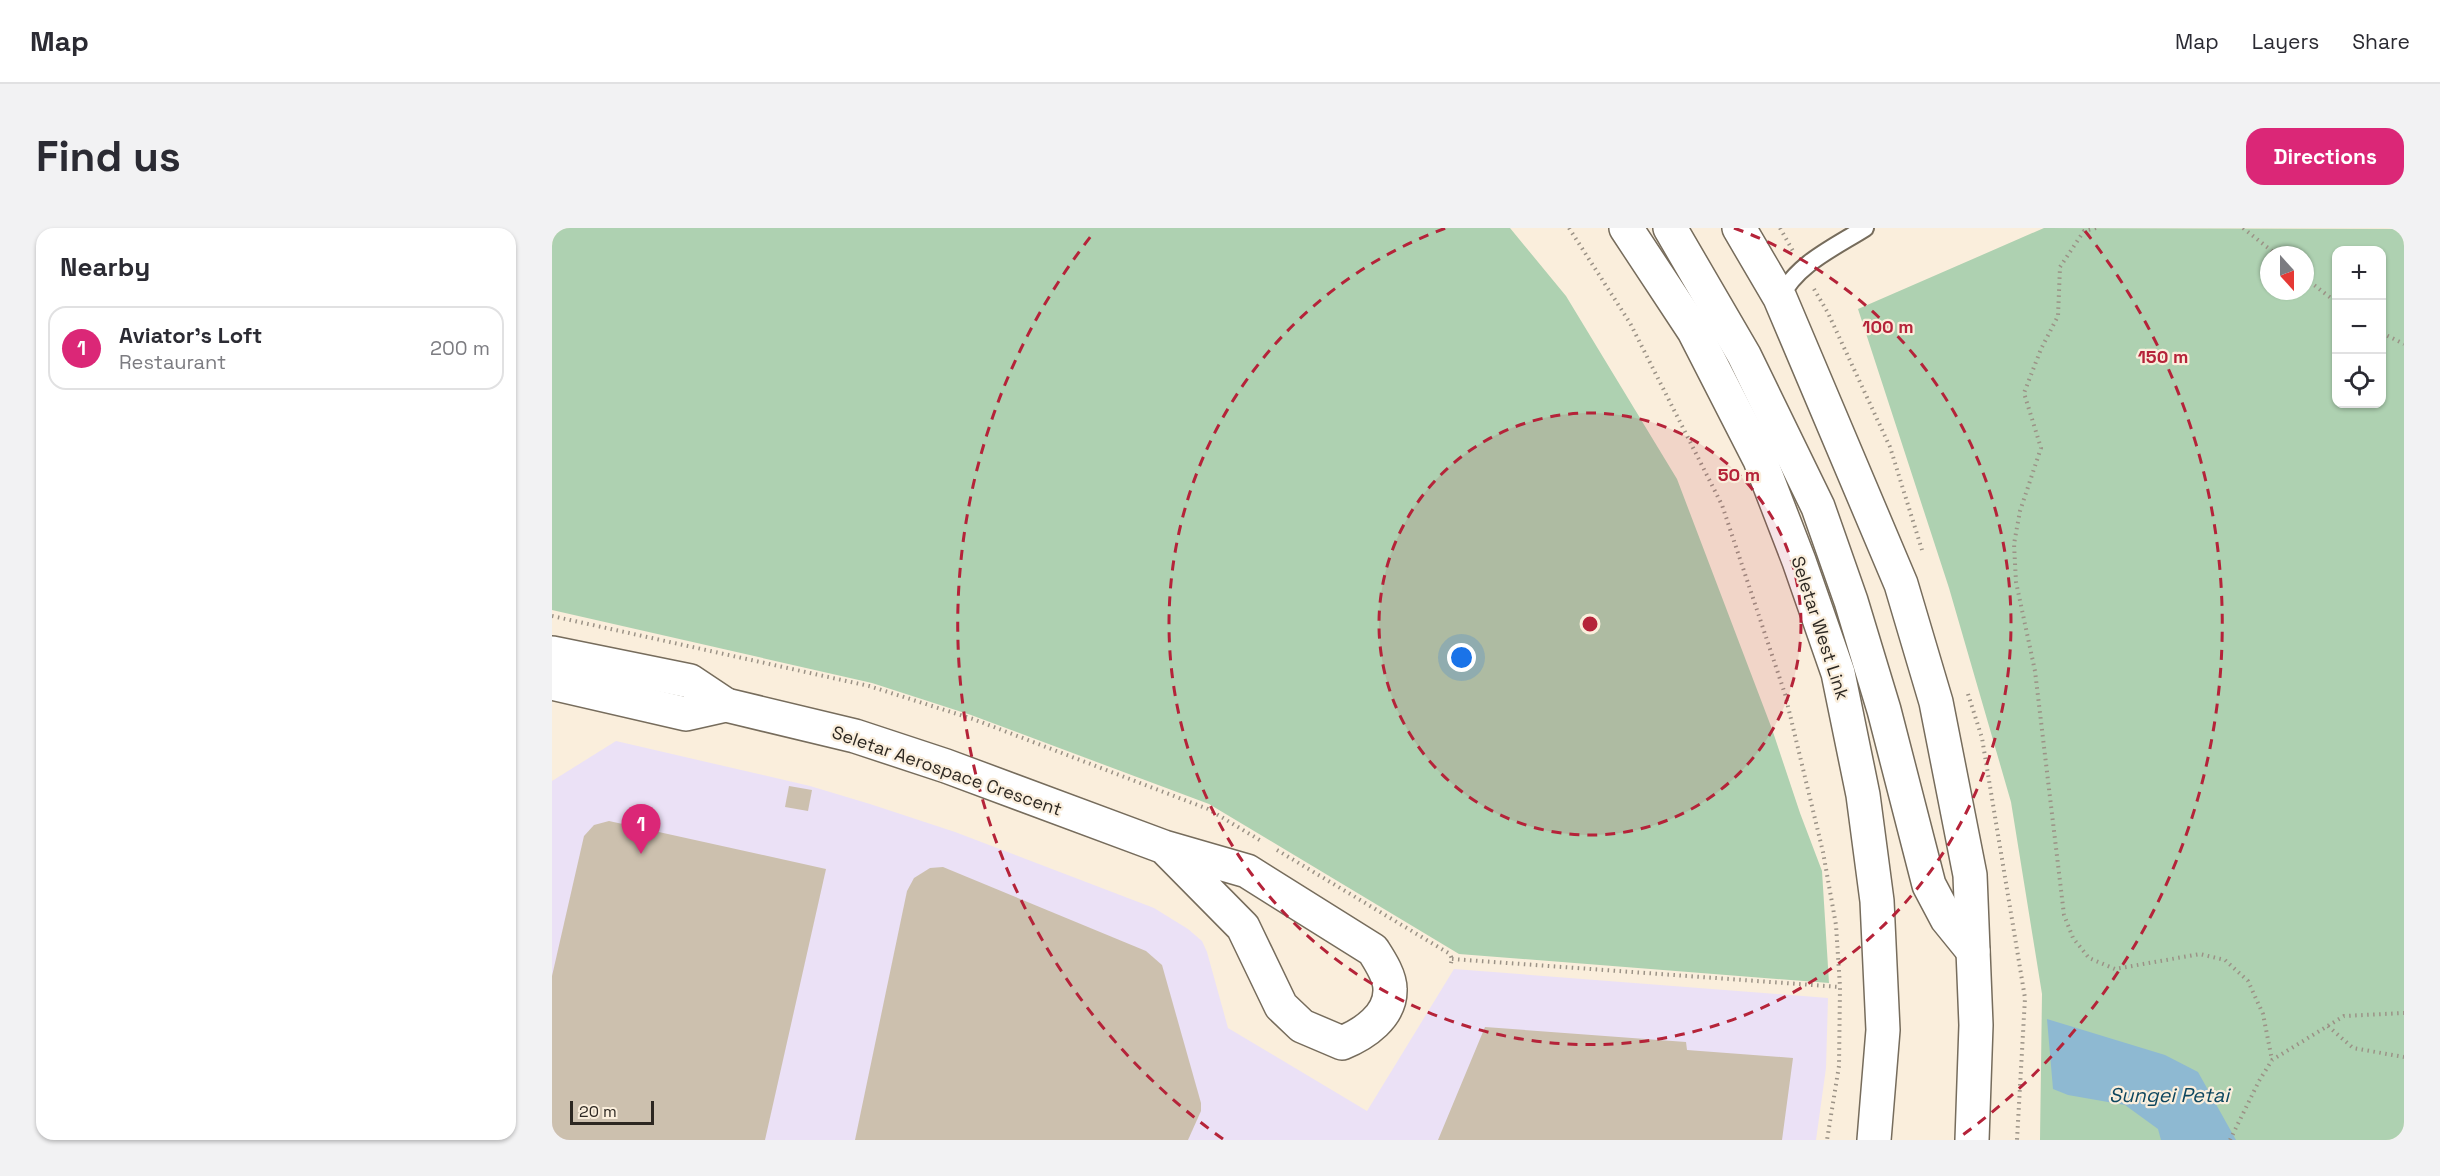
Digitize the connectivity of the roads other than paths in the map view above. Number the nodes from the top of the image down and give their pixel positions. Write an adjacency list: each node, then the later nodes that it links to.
1 (1626, 228): 11 (main road, Seletar West Link)
2 (1670, 228): 10 (main road)
3 (1739, 228): 5 (main road)
4 (1865, 228): 5 (lane)
5 (1780, 298): 10 (main road)
6 (552, 653): 8 (main road)
7 (552, 683): 8 (main road, Seletar Aerospace Crescent)
8 (726, 705): 9 (main road, Seletar Aerospace Crescent)
9 (1164, 848): 9 (main road, Seletar Aerospace Crescent)
10 (1973, 951): 12 (main road)
11 (1874, 1140)
12 (1972, 1140)

